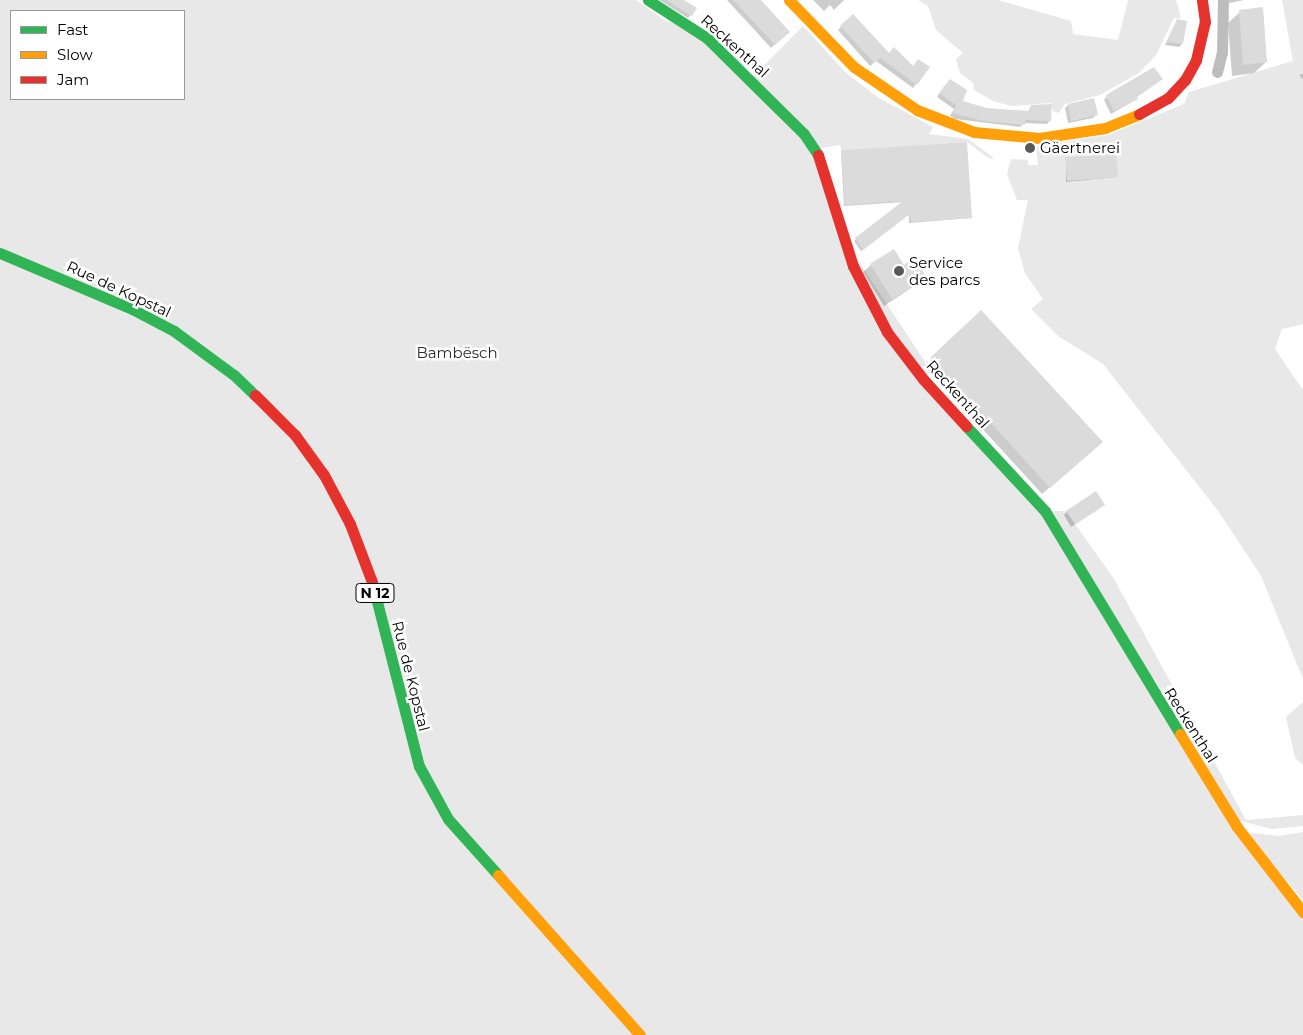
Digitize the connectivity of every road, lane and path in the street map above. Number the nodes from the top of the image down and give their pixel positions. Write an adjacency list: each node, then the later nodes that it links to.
1 (648, 0): 7 (main road, Reckenthal)
2 (788, 0): 3 (main road)
3 (1202, 0)
4 (1223, 0): 5 (street)
5 (1218, 72)
6 (0, 253): 8 (main road, Rue de Kopstal / N 12)
7 (1303, 912)
8 (640, 1035)

